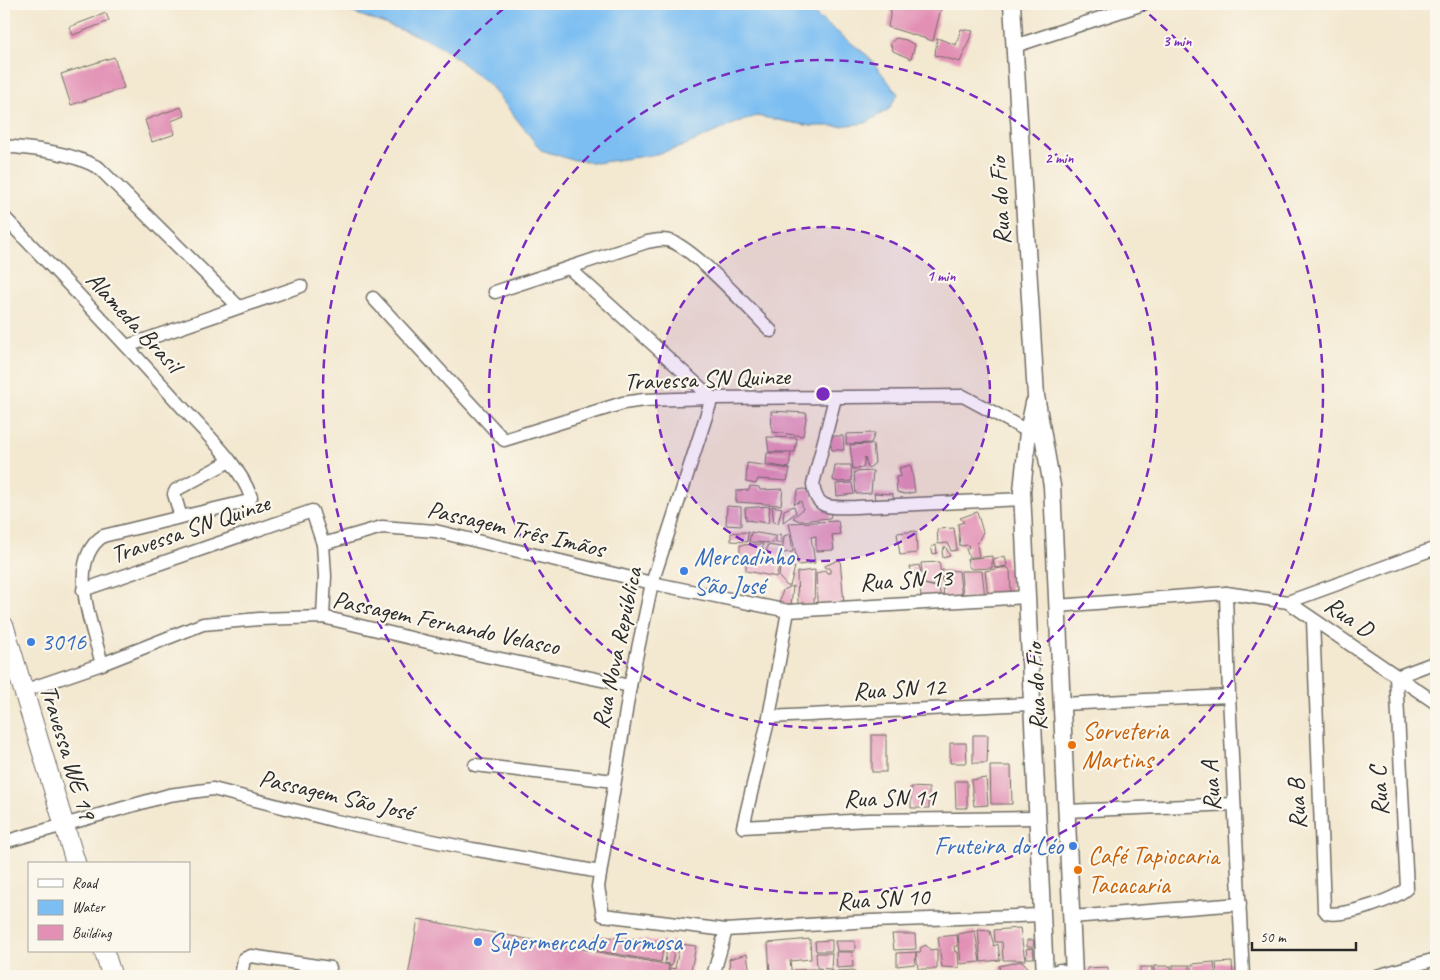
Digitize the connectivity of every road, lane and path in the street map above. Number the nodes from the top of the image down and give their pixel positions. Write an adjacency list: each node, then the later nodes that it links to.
1 (1012, 4): 3 (street, Rua do Fio)
2 (1144, 4): 3 (street)
3 (1016, 46): 13 (street, Rua do Fio)
4 (4, 146): 10 (street)
5 (4, 217): 12 (street, Alameda Brasil)
6 (569, 268): 8 (street); 11 (street); 14 (street)
7 (301, 286): 10 (street)
8 (495, 292)
9 (373, 298): 14 (street, Travessa SN Quinze)
10 (238, 307): 12 (street)
11 (771, 331)
12 (127, 346): 18 (street, Alameda Brasil)
13 (1036, 396): 16 (street, Rua do Fio); 17 (street, Rua do Fio)
14 (712, 398): 15 (street, Travessa SN Quinze); 23 (street, Rua Nova República)
15 (835, 398): 16 (street, Travessa SN Quinze); 19 (street)
16 (1028, 432): 17 (street, Travessa SN Quinze); 19 (street, Rua do Fio)
17 (1043, 438): 28 (street, Rua do Fio)
18 (230, 460): 20 (street); 20 (street, Alameda Brasil)
19 (1023, 499): 26 (street, Rua do Fio)
20 (181, 517): 24 (street)
21 (323, 544): 23 (street, Passagem Três Imãos); 24 (street, Travessa SN Quinze); 30 (street)
22 (1436, 548): 27 (street)
23 (652, 583): 29 (street, Passagem Três Imãos); 36 (street, Rua Nova República)
24 (83, 590): 34 (street)
25 (1226, 592): 27 (street, Rua D); 28 (street); 38 (street, Rua A)
26 (1027, 597): 29 (street, Rua SN 13); 39 (street, Rua do Fio)
27 (1288, 602): 31 (street, Rua D)
28 (1057, 606): 40 (street, Rua do Fio)
29 (788, 611): 42 (street)
30 (323, 617): 34 (street, Passagem Fernando Velasco); 36 (street, Passagem Fernando Velasco)
31 (1313, 620): 35 (street, Rua D); 52 (street, Rua B)
32 (4, 626): 37 (main road, Travessa WE 19)
33 (1436, 662): 35 (street)
34 (102, 664): 37 (street, Passagem Fernando Velasco)
35 (1396, 677): 41 (street, Rua D); 52 (street, Rua C)
36 (630, 686): 44 (street, Rua Nova República)
37 (23, 691): 48 (main road, Travessa WE 19)
38 (1229, 696): 40 (street); 45 (street, Rua A)
39 (1031, 704): 42 (street, Rua SN 12); 47 (street, Rua do Fio)
40 (1062, 704): 46 (street, Rua do Fio)
41 (1436, 704)
42 (769, 718): 47 (street, Rua SN 11)
43 (475, 765): 44 (street)
44 (614, 781): 51 (street, Rua Nova República)
45 (1234, 804): 46 (street); 53 (street, Rua A)
46 (1066, 811): 56 (street, Rua do Fio)
47 (1037, 818): 55 (street, Rua do Fio)
48 (64, 825): 49 (street, Passagem São José); 50 (main road, Travessa WE 19); 51 (street, Passagem São José)
49 (4, 842)
50 (75, 862)
51 (600, 872): 54 (street, Rua Nova República)
52 (1395, 897)
53 (1240, 904): 56 (street); 68 (street, Rua A)
54 (603, 915): 57 (street, Rua SN 10)
55 (1042, 915): 57 (street, Rua SN 10); 58 (street, Rua do Fio)
56 (1071, 917): 59 (street, Rua do Fio)
57 (726, 930): 65 (street)
58 (1043, 946): 59 (street); 66 (street, Rua do Fio)
59 (1072, 947): 67 (street, Rua do Fio)
60 (104, 952): 63 (main road)
61 (1436, 958): 69 (street)
62 (330, 968): 64 (street)
63 (112, 976)
64 (242, 976)
65 (713, 976)
66 (1046, 976): 67 (street)
67 (1072, 976)
68 (1243, 976)
69 (1377, 976)

